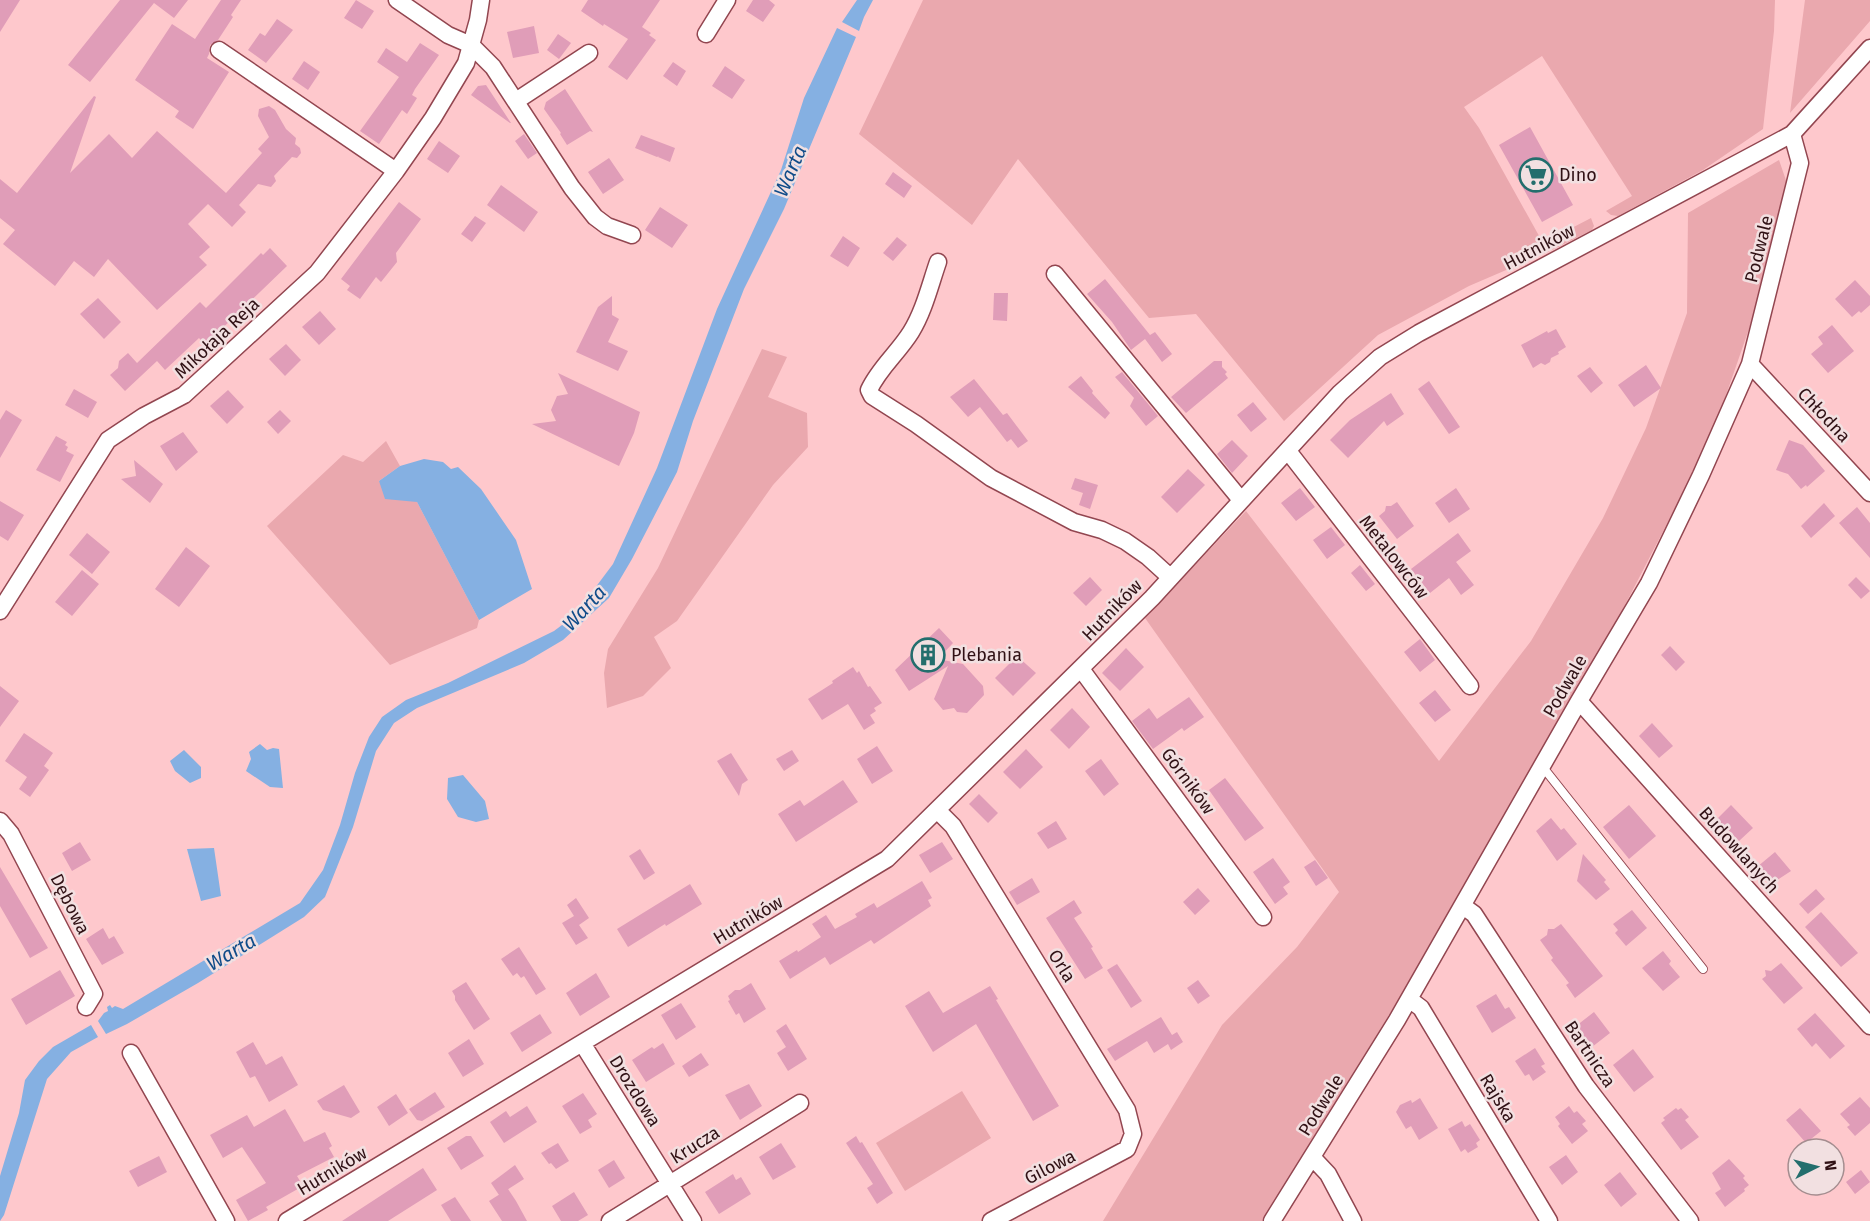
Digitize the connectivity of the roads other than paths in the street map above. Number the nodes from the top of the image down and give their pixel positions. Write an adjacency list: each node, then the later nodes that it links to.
1 (397, 0): 5 (street)
2 (481, 0): 5 (street, Mikołaja Reja)
3 (727, 0): 4 (street)
4 (706, 34)
5 (471, 45): 9 (street); 11 (street, Mikołaja Reja)
6 (1870, 48): 10 (street, Hutników)
7 (219, 50): 11 (street)
8 (589, 53): 9 (street)
9 (516, 101): 12 (street)
10 (1792, 134): 15 (street, Podwale); 16 (street, Hutników)
11 (396, 171): 20 (street, Mikołaja Reja)
12 (632, 235)
13 (939, 261): 19 (street, Hutników)
14 (1055, 274): 18 (street)
15 (1750, 364): 17 (street, Chłodna); 23 (street, Podwale)
16 (1288, 451): 18 (street, Hutników); 22 (street, Metalowców)
17 (1870, 493)
18 (1241, 500): 19 (street, Hutników)
19 (1170, 577): 21 (street, Hutników)
20 (0, 611)
21 (1082, 669): 25 (street, Hutników); 28 (street, Górników)
22 (1470, 686)
23 (1579, 701): 24 (street, Podwale); 32 (street, Budowlanych)
24 (1542, 766): 27 (street, Podwale); 29 (lane)
25 (938, 810): 33 (street, Hutników); 36 (street, Orla)
26 (0, 821): 31 (street, Dębowa)
27 (1463, 906): 30 (street, Podwale); 47 (street, Bartnicza)
28 (1263, 917)
29 (1703, 969)
30 (1409, 999): 37 (street, Podwale); 46 (street, Rajska)
31 (86, 1007)
32 (1870, 1026)
33 (582, 1043): 38 (street, Drozdowa); 40 (street, Hutników)
34 (131, 1053): 39 (street)
35 (800, 1103): 38 (street, Krucza)
36 (1127, 1149): 43 (street, Gilowa)
37 (1312, 1156): 44 (street, Podwale); 45 (street)
38 (670, 1184): 41 (street, Krucza); 42 (street, Drozdowa)
39 (226, 1221)
40 (287, 1221)
41 (610, 1221)
42 (693, 1221)
43 (991, 1221)
44 (1272, 1221)
45 (1353, 1221)
46 (1549, 1221)
47 (1690, 1221)

